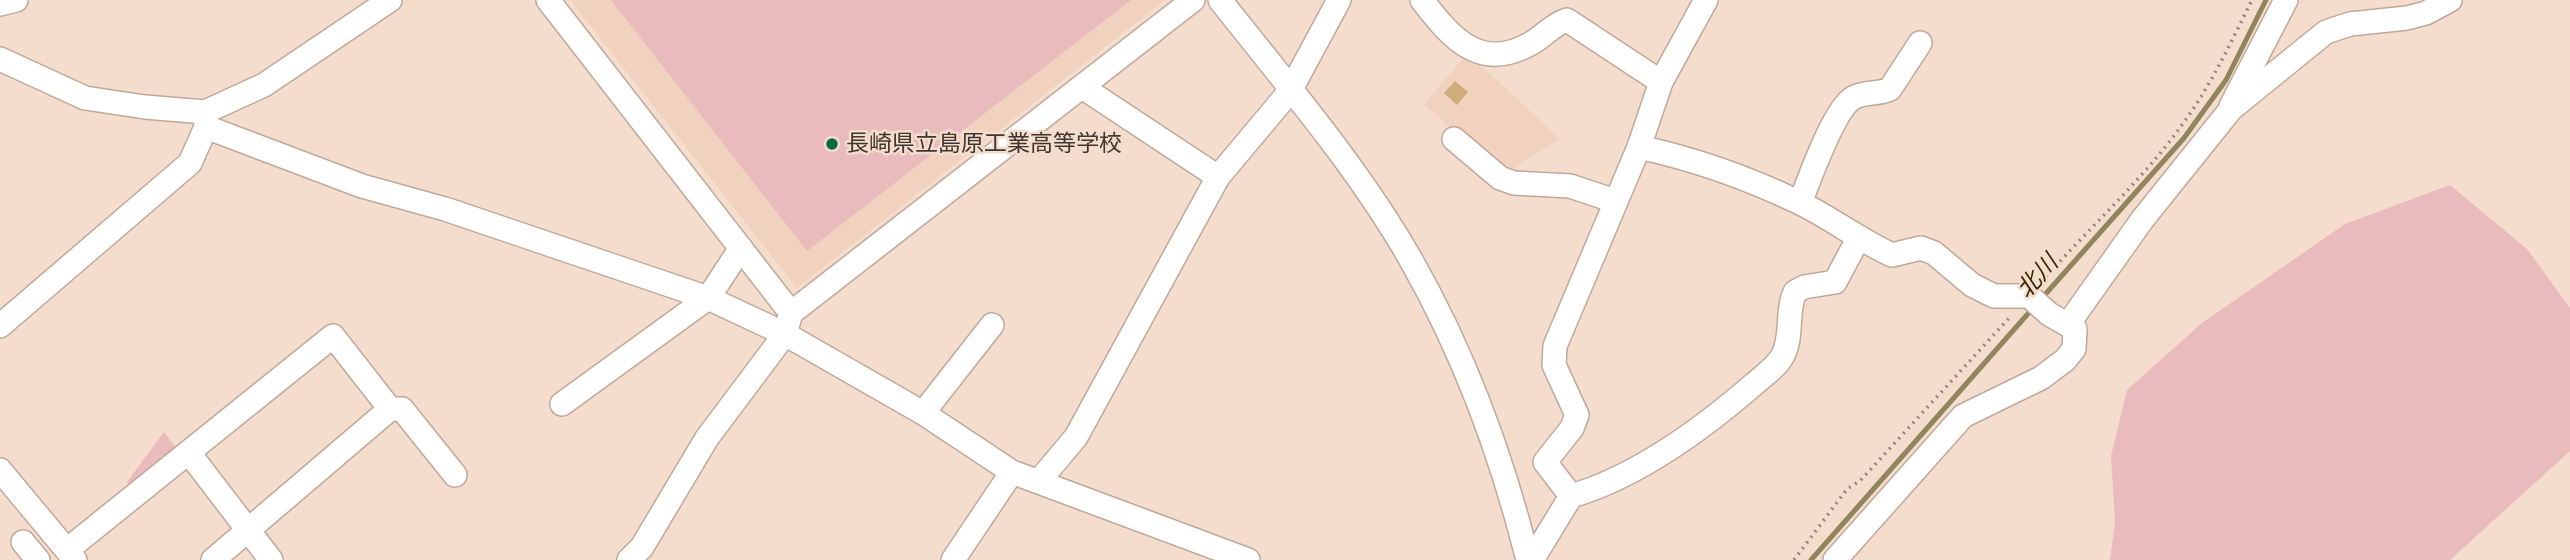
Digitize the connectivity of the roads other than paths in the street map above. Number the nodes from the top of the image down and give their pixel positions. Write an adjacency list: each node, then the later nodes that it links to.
1 (16, 0): 11 (street)
2 (390, 0): 18 (street)
3 (548, 0): 25 (street)
4 (1193, 0): 15 (street)
5 (1220, 0): 16 (street)
6 (1339, 0): 16 (street)
7 (1422, 0): 14 (street)
8 (1706, 0): 14 (street)
9 (2286, 0): 17 (street)
10 (2449, 0): 17 (street)
11 (0, 4)
12 (1920, 43): 23 (street)
13 (0, 59): 18 (street)
14 (1661, 82): 20 (street)
15 (1082, 87): 21 (street); 28 (street)
16 (1290, 91): 21 (street); 49 (street)
17 (2231, 109): 27 (street)
18 (206, 119): 26 (street); 30 (street)
19 (1454, 139): 22 (street)
20 (1639, 147): 22 (street); 23 (street)
21 (1218, 177): 38 (street)
22 (1615, 201): 39 (street)
23 (1800, 202): 24 (street)
24 (1858, 239): 27 (street); 39 (street)
25 (741, 248): 26 (street); 28 (street)
26 (708, 299): 28 (street); 31 (street)
27 (2045, 308): 50 (street)
28 (788, 324): 33 (street); 46 (street)
29 (992, 325): 33 (street)
30 (0, 326)
31 (562, 404)
32 (390, 409): 34 (street); 37 (street); 40 (street)
33 (923, 413): 36 (street)
34 (189, 453): 40 (street); 42 (street)
35 (0, 470): 42 (street)
36 (1012, 472): 38 (street); 47 (street)
37 (455, 475)
38 (1039, 481): 48 (street)
39 (1571, 496): 49 (street)
40 (247, 531): 44 (street); 45 (street)
41 (23, 542): 43 (street)
42 (71, 555)
43 (38, 560)
44 (213, 560)
45 (271, 560)
46 (629, 560)
47 (953, 560)
48 (1248, 560)
49 (1530, 560)
50 (1835, 560)

